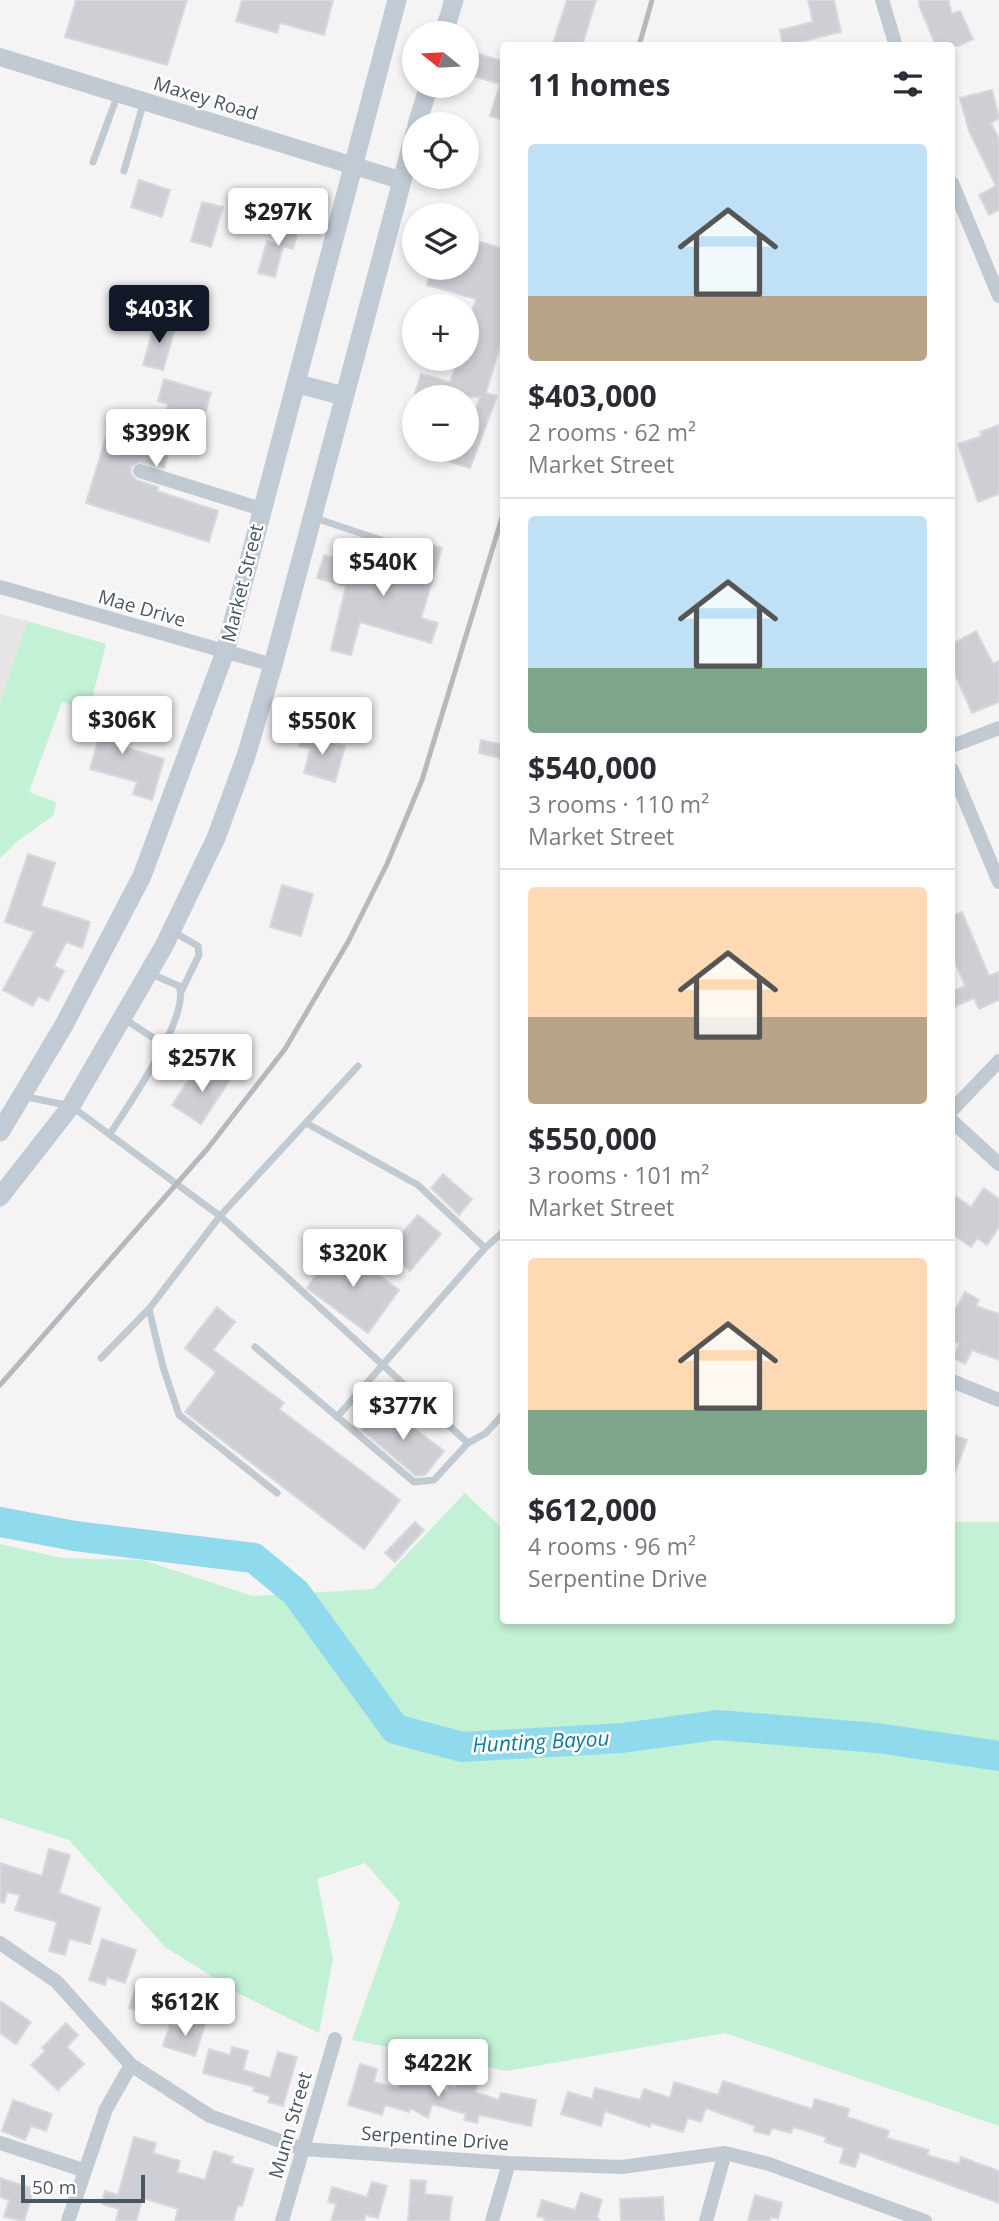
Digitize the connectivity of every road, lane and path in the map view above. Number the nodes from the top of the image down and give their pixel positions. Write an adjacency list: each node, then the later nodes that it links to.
1 (397, 0): 10 (main road, Market Street)
2 (454, 0): 4 (main road)
3 (882, 0): 5 (street)
4 (448, 21)
5 (895, 42)
6 (0, 57): 7 (street, Maxey Road)
7 (118, 93): 8 (street, Maxey Road); 9 (lane)
8 (145, 101): 10 (street, Maxey Road); 11 (lane)
9 (93, 162)
10 (353, 165): 13 (street, Maxey Road); 16 (main road, Market Street)
11 (124, 171)
12 (402, 174): 13 (main road)
13 (400, 180): 17 (main road)
14 (955, 190): 15 (street)
15 (999, 296)
16 (298, 384): 17 (main road); 19 (main road, Market Street)
17 (344, 397): 20 (main road)
18 (140, 471): 19 (street)
19 (261, 509): 23 (main road, Market Street)
20 (312, 517): 21 (lane); 24 (main road)
21 (408, 549)
22 (0, 587): 23 (street, Mae Drive)
23 (225, 652): 24 (street, Mae Drive); 36 (main road, Market Street)
24 (273, 665): 29 (main road)
25 (999, 728): 26 (street)
26 (955, 745)
27 (955, 777): 28 (street)
28 (999, 882)
29 (171, 931): 30 (main road); 31 (lane)
30 (148, 973): 31 (lane); 32 (main road)
31 (181, 992): 33 (lane)
32 (122, 1017): 33 (lane); 37 (main road)
33 (164, 1045): 42 (lane)
34 (999, 1061): 38 (street)
35 (358, 1066): 39 (lane)
36 (22, 1096): 37 (lane); 41 (main road, Market Street)
37 (71, 1106): 42 (lane); 44 (main road)
38 (955, 1107)
39 (306, 1122): 45 (lane); 47 (lane)
40 (955, 1124): 43 (street)
41 (0, 1132)
42 (110, 1134): 45 (lane)
43 (999, 1164)
44 (0, 1197)
45 (220, 1216): 48 (lane); 51 (lane)
46 (500, 1235): 47 (lane)
47 (485, 1248): 51 (lane)
48 (149, 1309): 50 (lane); 57 (lane)
49 (255, 1347): 55 (lane)
50 (101, 1358)
51 (383, 1365): 55 (lane); 56 (lane)
52 (955, 1382): 53 (street)
53 (999, 1400)
54 (500, 1417): 56 (lane)
55 (337, 1418): 56 (lane)
56 (468, 1443)
57 (277, 1493)
58 (0, 1943): 60 (street, Serpentine Drive)
59 (335, 2039): 62 (street, Munn Street)
60 (131, 2065): 62 (street, Serpentine Drive); 65 (street)
61 (0, 2143): 65 (street)
62 (303, 2149): 64 (street, Serpentine Drive); 68 (street, Munn Street)
63 (725, 2153): 64 (street, Serpentine Drive); 66 (street, Serpentine Drive); 70 (street)
64 (509, 2163): 69 (street)
65 (83, 2170): 67 (street)
66 (922, 2220)
67 (68, 2221)
68 (282, 2221)
69 (492, 2221)
70 (706, 2221)

